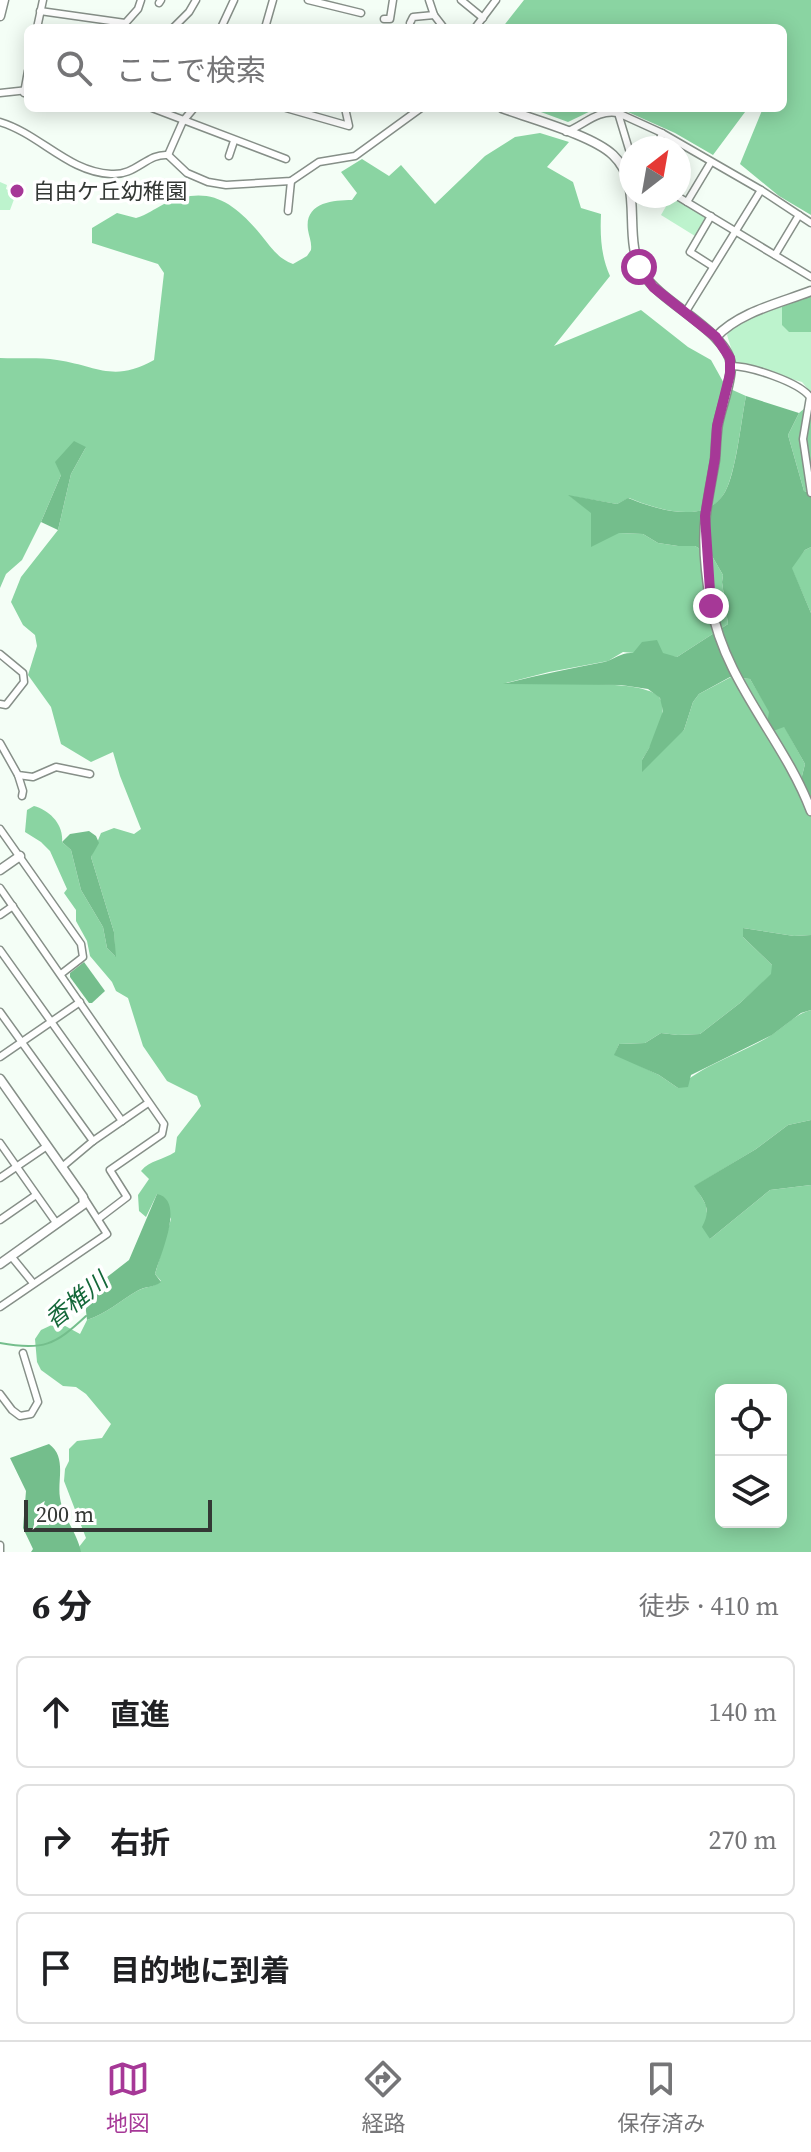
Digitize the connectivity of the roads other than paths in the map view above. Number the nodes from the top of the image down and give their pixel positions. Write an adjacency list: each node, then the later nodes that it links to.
1 (4, 0): 15 (street)
2 (43, 0): 12 (street)
3 (141, 0): 21 (street)
4 (196, 0): 22 (street)
5 (234, 0): 23 (street)
6 (273, 0): 24 (street)
7 (308, 0): 13 (street)
8 (393, 0): 17 (street)
9 (429, 0): 14 (street)
10 (461, 0): 16 (street)
11 (496, 0): 16 (street)
12 (40, 11): 19 (street); 20 (street)
13 (361, 13)
14 (434, 15): 18 (street); 25 (street)
15 (0, 16)
16 (483, 18): 26 (street)
17 (384, 19)
18 (410, 23)
19 (38, 24)
20 (112, 24)
21 (125, 24)
22 (177, 24)
23 (223, 24)
24 (266, 24)
25 (441, 24)
26 (478, 24)
27 (24, 91): 28 (street)
28 (0, 93)
29 (162, 112): 36 (street)
30 (191, 112): 36 (street)
31 (300, 112): 32 (street)
32 (346, 112)
33 (416, 112): 48 (street)
34 (513, 112): 38 (street)
35 (618, 113): 38 (street); 39 (street); 40 (street)
36 (183, 121): 42 (street); 43 (street)
37 (0, 122): 43 (street)
38 (566, 132): 46 (street)
39 (662, 133): 41 (street); 47 (street)
40 (625, 136)
41 (661, 136)
42 (234, 141): 44 (street); 45 (street)
43 (168, 155): 48 (street)
44 (229, 156)
45 (286, 159)
46 (619, 159)
47 (711, 162): 49 (street); 50 (street)
48 (291, 181): 53 (street)
49 (761, 190): 54 (street); 57 (street)
50 (691, 195)
51 (691, 204): 55 (street)
52 (631, 208): 62 (street)
53 (288, 211)
54 (799, 215): 56 (street); 58 (street)
55 (711, 216): 57 (street); 59 (street)
56 (811, 223)
57 (735, 231): 58 (street); 59 (street)
58 (775, 255): 60 (street)
59 (712, 266): 62 (street)
60 (811, 277)
61 (811, 291): 63 (street)
62 (685, 314): 63 (street)
63 (716, 337): 64 (street)
64 (731, 366): 65 (street); 72 (street)
65 (810, 489)
66 (0, 654): 67 (street)
67 (0, 704)
68 (0, 743): 70 (street)
69 (90, 774): 70 (street)
70 (18, 775): 71 (street)
71 (22, 796)
72 (811, 811)
73 (0, 829): 74 (street)
74 (20, 856): 75 (street); 80 (street)
75 (0, 870)
76 (0, 888): 77 (street)
77 (13, 906): 78 (street); 80 (street)
78 (0, 915)
79 (0, 950): 83 (street)
80 (61, 974): 81 (street)
81 (80, 1002): 83 (street); 87 (street)
82 (0, 1012): 84 (street)
83 (51, 1022): 84 (street); 88 (street)
84 (22, 1042): 85 (street); 89 (street)
85 (0, 1057)
86 (0, 1079): 91 (street)
87 (148, 1103): 88 (street); 97 (street)
88 (122, 1121): 89 (street)
89 (93, 1141): 93 (street)
90 (0, 1143): 92 (street)
91 (47, 1146): 92 (street); 93 (street)
92 (17, 1167): 94 (street); 95 (street)
93 (62, 1167): 96 (street)
94 (0, 1178)
95 (36, 1195): 98 (street); 99 (street)
96 (83, 1197): 97 (street); 99 (street)
97 (98, 1219): 102 (street)
98 (0, 1220)
99 (57, 1224): 100 (street)
100 (11, 1256): 101 (street); 102 (street)
101 (0, 1264)
102 (33, 1283): 103 (street)
103 (0, 1307)
104 (23, 1353): 105 (street)
105 (0, 1394)
106 (0, 1545): 107 (street)
107 (0, 1552)

